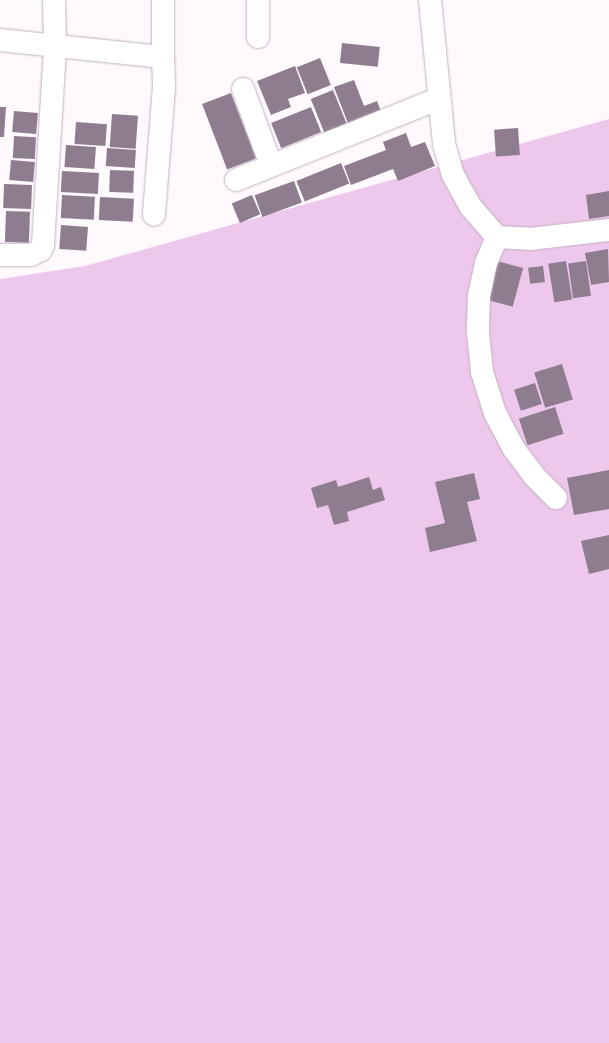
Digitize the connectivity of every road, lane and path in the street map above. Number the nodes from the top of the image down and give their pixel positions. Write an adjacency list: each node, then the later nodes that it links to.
1 (54, 0): 7 (street)
2 (163, 0): 8 (street)
3 (258, 0): 5 (street)
4 (430, 0): 10 (street)
5 (258, 37)
6 (0, 40): 7 (street)
7 (55, 46): 8 (street); 16 (street)
8 (163, 57): 13 (street)
9 (243, 89): 11 (street)
10 (438, 99): 11 (street); 15 (street)
11 (271, 166): 12 (street)
12 (236, 180)
13 (154, 215)
14 (609, 230): 15 (street)
15 (497, 237): 17 (street)
16 (0, 255)
17 (556, 498)

